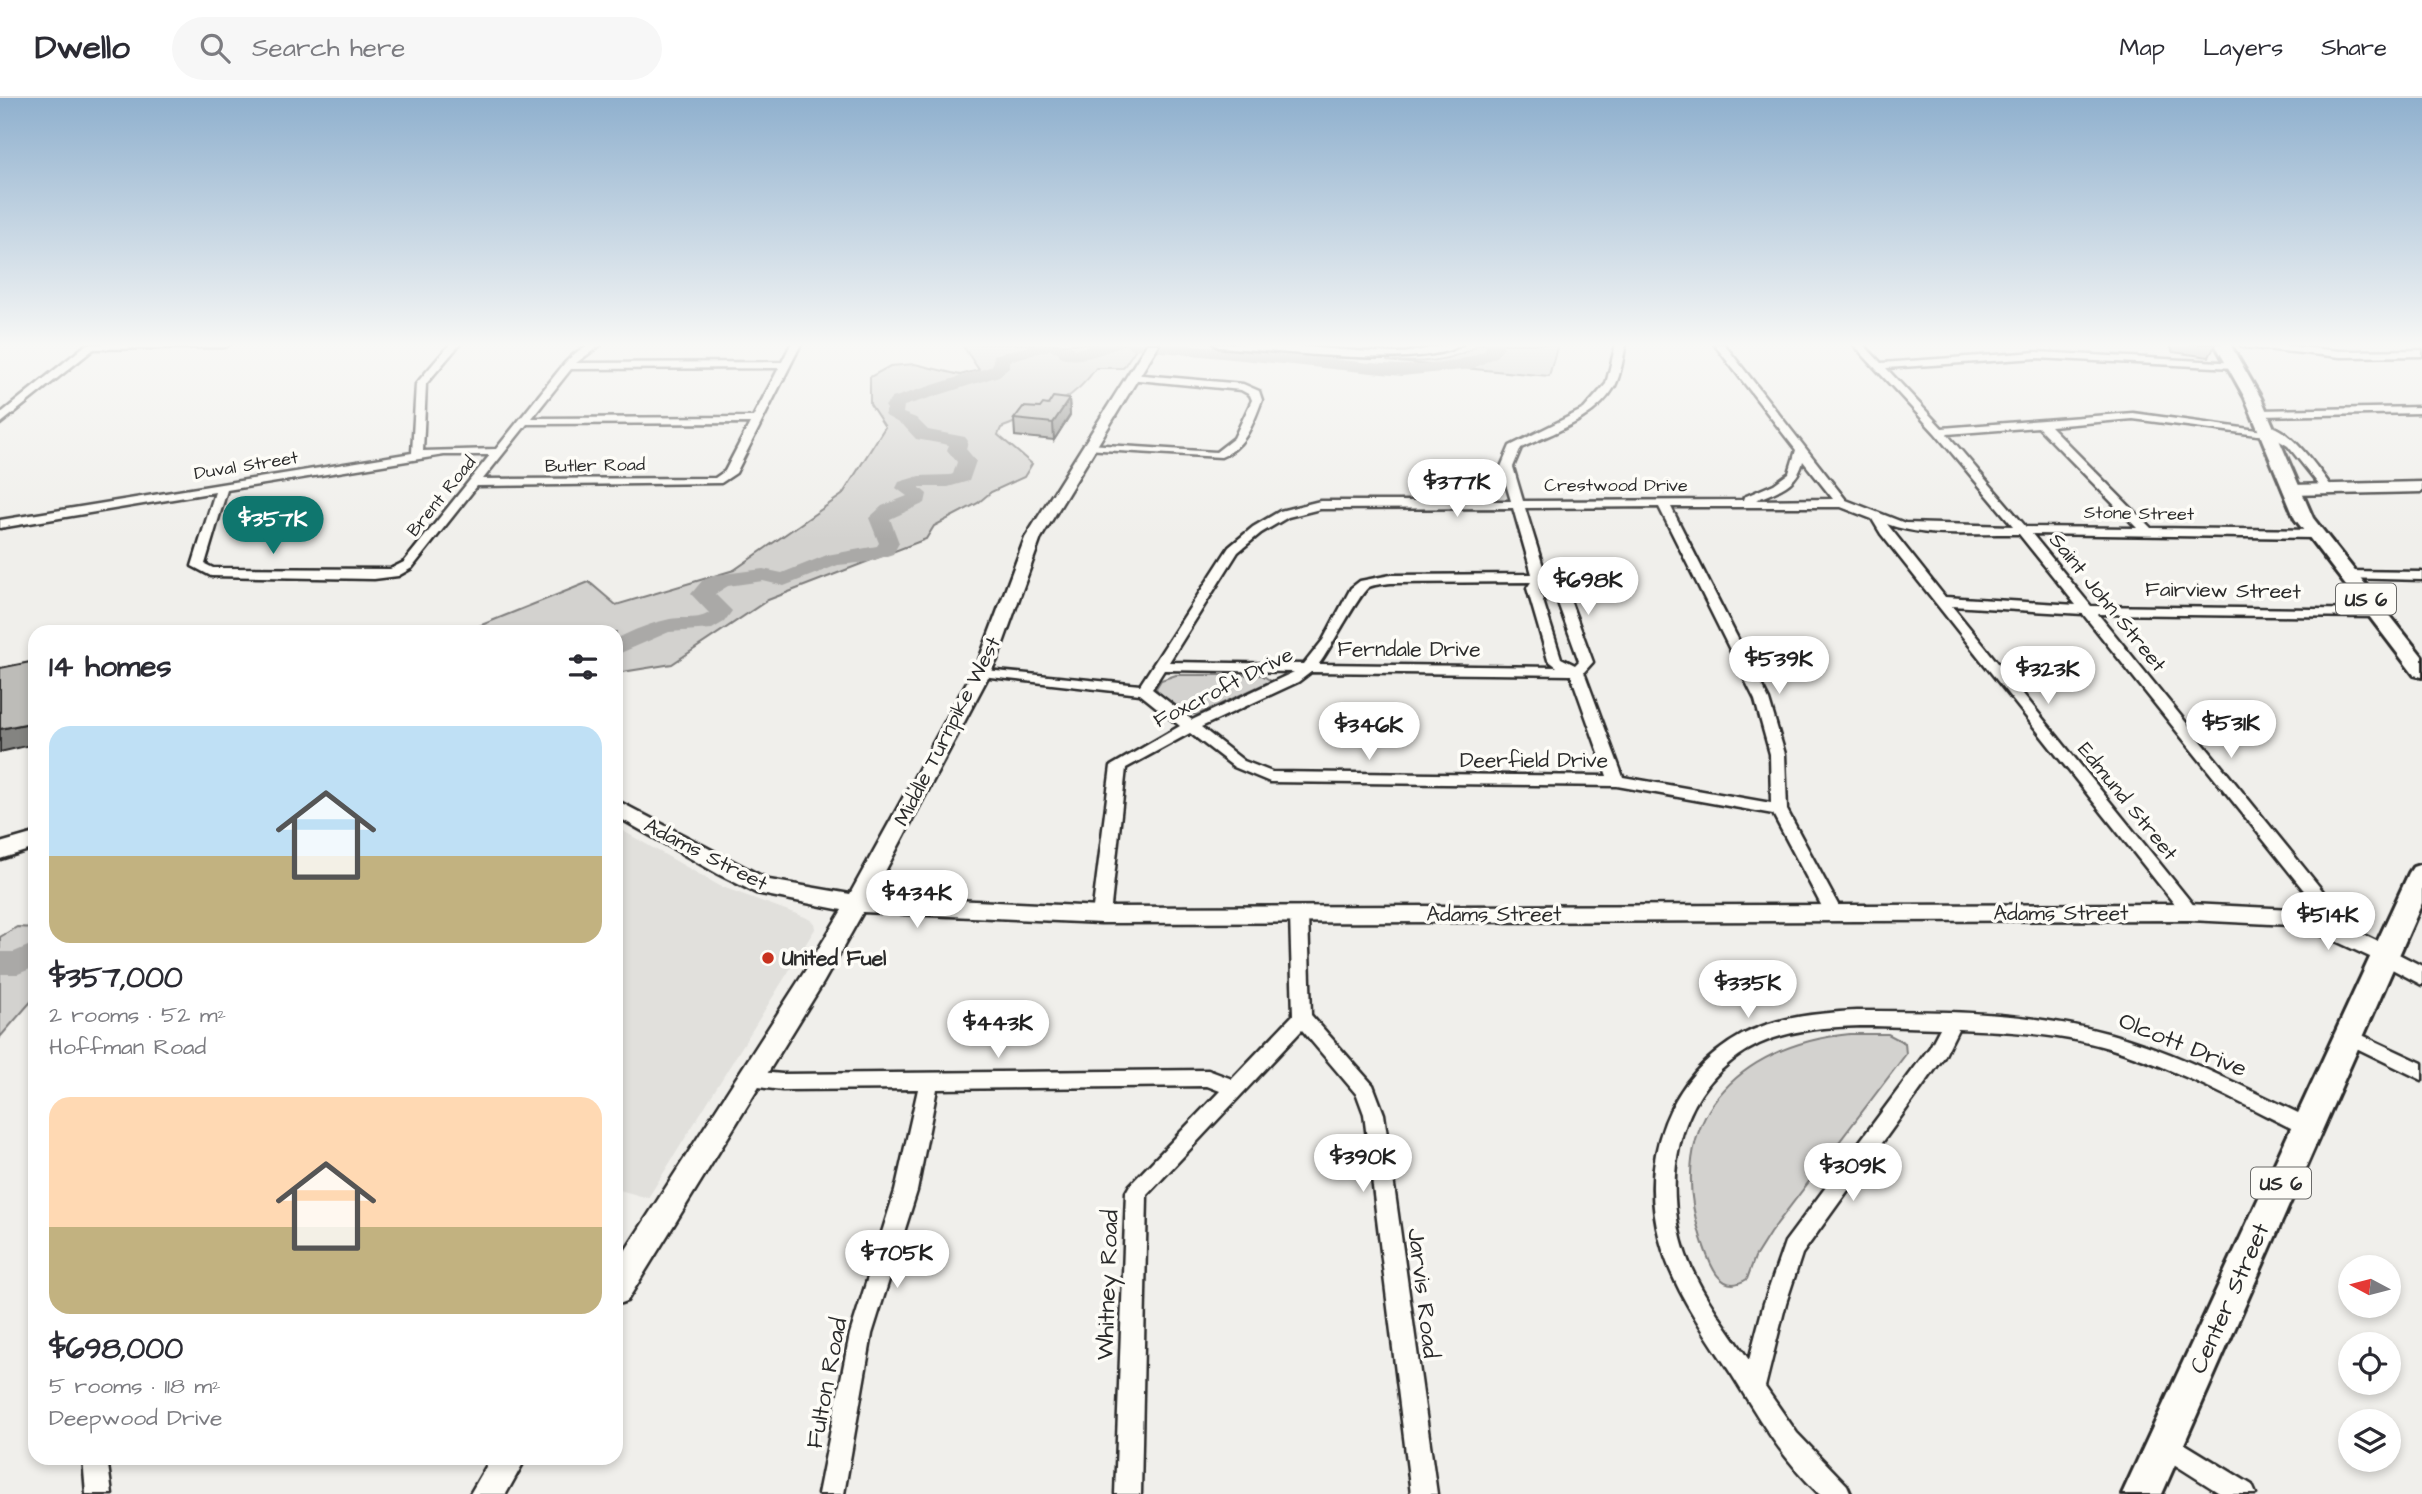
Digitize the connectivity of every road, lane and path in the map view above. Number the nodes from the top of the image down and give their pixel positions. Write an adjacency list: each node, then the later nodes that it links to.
1 (420, 409): 19 (street)
2 (533, 409): 12 (street, Brent Road)
3 (763, 409): 11 (street)
4 (1112, 409): 16 (main road, Middle Turnpike West)
5 (1253, 409): 16 (street)
6 (1590, 409): 27 (street)
7 (1768, 409): 18 (street)
8 (1918, 409): 15 (street, Saint John Street)
9 (2257, 409): 14 (main road, US 6)
10 (2422, 410): 14 (street)
11 (757, 420): 12 (street); 20 (street, Butler Road)
12 (524, 421): 17 (street, Brent Road)
13 (2042, 424): 14 (street); 15 (street); 32 (street)
14 (2265, 425): 23 (street); 24 (main road, US 6)
15 (1938, 431): 31 (street, Saint John Street)
16 (1089, 447): 44 (main road, Middle Turnpike West)
17 (499, 452): 19 (street, Duval Street); 20 (street, Brent Road)
18 (1800, 452): 25 (street); 28 (street)
19 (417, 455): 21 (street, Duval Street)
20 (473, 483): 21 (street, Brent Road)
21 (222, 487): 30 (street, Duval Street)
22 (2422, 487): 23 (main road)
23 (2328, 489): 24 (main road)
24 (2291, 490): 33 (main road, US 6)
25 (1742, 501): 26 (street, Crestwood Drive); 28 (street, Crestwood Drive)
26 (1662, 502): 27 (street, Crestwood Drive); 48 (street)
27 (1517, 503): 36 (street); 40 (street, Crestwood Drive)
28 (1842, 503): 29 (street, Stone Street)
29 (1878, 518): 31 (street, Stone Street); 37 (street, Edmund Street)
30 (0, 524)
31 (2022, 529): 32 (street, Stone Street); 38 (street, Saint John Street)
32 (2146, 530): 33 (street, Stone Street)
33 (2315, 534): 34 (main road, US 6)
34 (2347, 575): 35 (street); 39 (main road, US 6)
35 (2422, 576)
36 (1540, 578): 41 (street, Foxcroft Drive); 43 (street); 43 (street)
37 (1942, 601): 38 (street, Fairview Street); 54 (street, Edmund Street)
38 (2089, 610): 39 (street, Fairview Street); 58 (street, Saint John Street)
39 (2376, 612): 42 (main road, US 6)
40 (1158, 666): 41 (street, Ferndale Drive); 45 (street, Crestwood Drive)
41 (1308, 669): 43 (street, Ferndale Drive); 46 (street, Foxcroft Drive)
42 (2422, 670)
43 (1577, 671): 47 (street)
44 (981, 672): 45 (street); 53 (main road, Middle Turnpike West)
45 (1144, 690): 46 (street, Deerfield Drive)
46 (1189, 727): 47 (street, Deerfield Drive); 56 (street, Foxcroft Drive)
47 (1617, 781): 48 (street, Deerfield Drive)
48 (1779, 810): 55 (street)
49 (623, 811): 53 (main road, Adams Street)
50 (28, 842): 51 (main road)
51 (0, 851)
52 (2422, 873): 59 (main road, Center Street / US 6)
53 (856, 903): 56 (main road, Adams Street); 65 (main road, Middle Turnpike West)
54 (2190, 912): 55 (main road, Adams Street); 58 (main road, Adams Street)
55 (1834, 914): 57 (main road, Adams Street)
56 (1101, 915): 57 (main road, Adams Street)
57 (1299, 915): 61 (street)
58 (2337, 932): 59 (main road, Adams Street)
59 (2385, 955): 60 (street); 63 (main road, Center Street / US 6)
60 (2422, 978)
61 (1302, 1017): 67 (street, Whitney Road); 78 (street, Jarvis Road)
62 (1952, 1022): 68 (street, Olcott Drive); 70 (street); 70 (street, Olcott Drive)
63 (2347, 1035): 64 (street); 68 (main road, Center Street / US 6)
64 (2422, 1072)
65 (750, 1079): 66 (street); 69 (main road, Middle Turnpike West)
66 (929, 1081): 67 (street); 76 (street, Fulton Road)
67 (1234, 1088): 77 (street, Whitney Road)
68 (2306, 1126): 71 (main road, Center Street / US 6)
69 (623, 1280)
70 (1753, 1388): 79 (street, Olcott Drive)
71 (2164, 1443): 80 (main road, Center Street / US 6); 81 (street)
72 (96, 1465): 74 (street)
73 (506, 1465): 75 (main road)
74 (99, 1494)
75 (487, 1494)
76 (831, 1494)
77 (1128, 1494)
78 (1424, 1494)
79 (1838, 1494)
80 (2142, 1494)
81 (2243, 1494)

